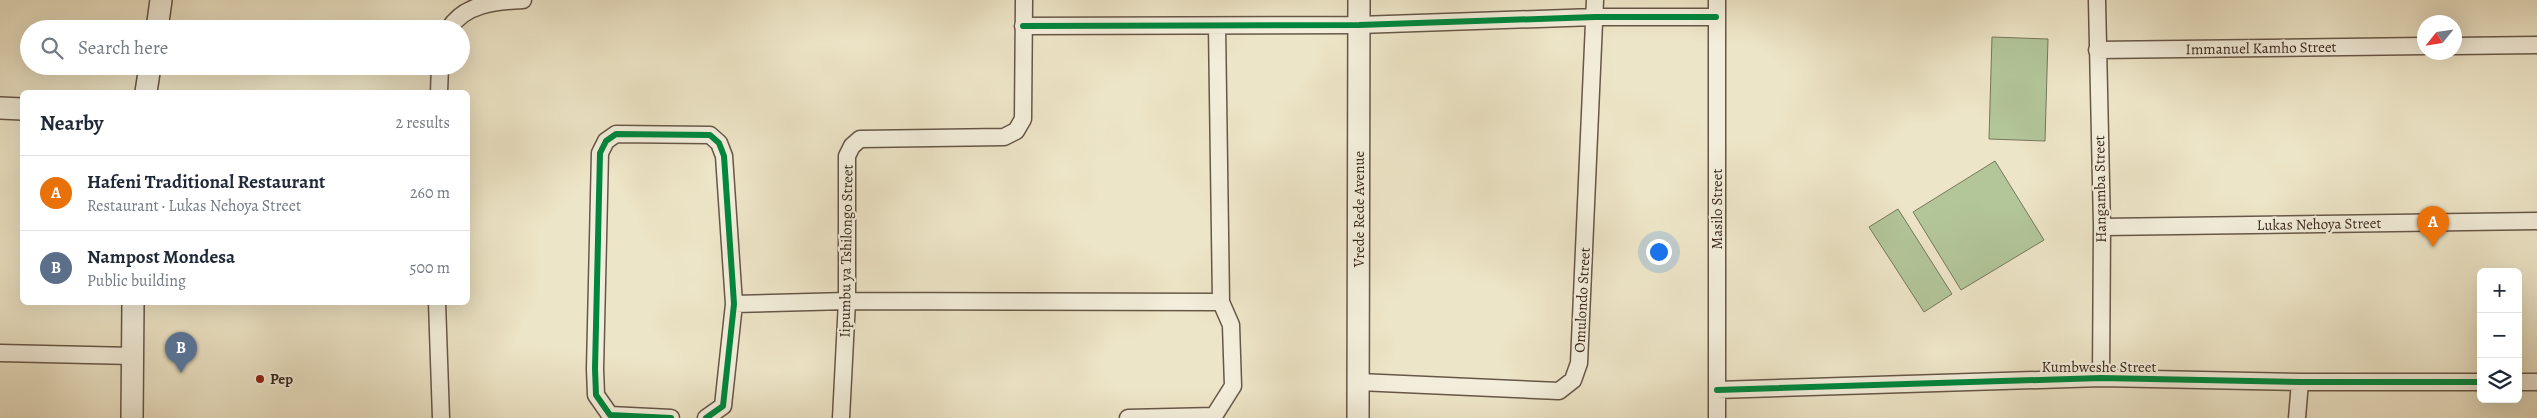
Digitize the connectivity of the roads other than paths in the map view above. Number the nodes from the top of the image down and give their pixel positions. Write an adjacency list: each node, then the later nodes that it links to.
1 (161, 0): 10 (street)
2 (523, 0): 11 (street)
3 (1024, 0): 13 (street, Iipumbu ya Tshilongo Street)
4 (1359, 0): 12 (street, Vrede Rede Avenue)
5 (1595, 0): 8 (street, Omulondo Street)
6 (1717, 0): 9 (street, Masilo Street)
7 (2097, 0): 18 (street, Hangamba Street)
8 (1595, 17): 9 (street); 12 (street); 35 (street, Omulondo Street)
9 (1716, 17): 40 (street, Masilo Street)
10 (158, 20)
11 (454, 20)
12 (1359, 25): 14 (street); 35 (street, Vrede Rede Avenue)
13 (1023, 26): 14 (street); 27 (street, Iipumbu ya Tshilongo Street)
14 (1217, 26): 28 (street)
15 (2537, 45): 17 (street)
16 (2417, 46): 18 (street, Immanuel Kamho Street)
17 (2462, 46)
18 (2097, 50): 26 (street, Hangamba Street)
19 (149, 75): 21 (street)
20 (440, 75): 22 (street)
21 (146, 90)
22 (439, 90)
23 (0, 108): 24 (street)
24 (20, 109)
25 (2537, 221): 26 (street, Lukas Nehoya Street)
26 (2102, 227): 34 (street, Hangamba Street)
27 (847, 301): 28 (street); 29 (street); 45 (street, Iipumbu ya Tshilongo Street)
28 (1221, 302): 46 (street)
29 (734, 304): 43 (street); 44 (street)
30 (133, 305): 33 (street)
31 (437, 305): 42 (street)
32 (0, 353): 33 (street)
33 (133, 356): 41 (street)
34 (2101, 378): 36 (street, Kumbweshe Street); 40 (street, Kumbweshe Street)
35 (1358, 382): 47 (street, Vrede Rede Avenue)
36 (2300, 382): 37 (street, Kumbweshe Street); 49 (street)
37 (2477, 382)
38 (2522, 382): 39 (street)
39 (2537, 382)
40 (1717, 390): 48 (street, Masilo Street)
41 (132, 418)
42 (441, 418)
43 (671, 418)
44 (706, 418)
45 (841, 418)
46 (1128, 418)
47 (1358, 418)
48 (1717, 418)
49 (2297, 418)

